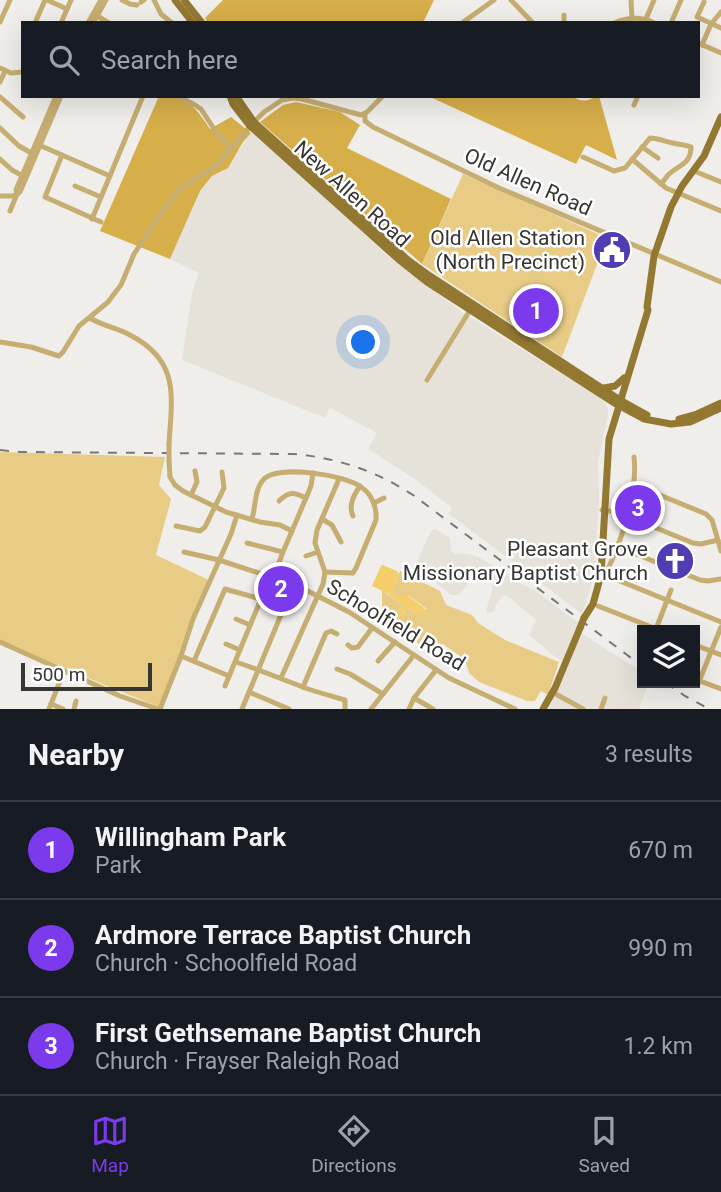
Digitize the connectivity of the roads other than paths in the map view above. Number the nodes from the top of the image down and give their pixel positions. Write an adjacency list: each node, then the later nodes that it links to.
1 (10, 0): 37 (street)
2 (46, 0): 16 (street); 23 (street)
3 (71, 0): 16 (street)
4 (104, 0): 18 (street)
5 (122, 0): 14 (street)
6 (153, 0): 27 (street)
7 (175, 0): 28 (main road)
8 (184, 0): 29 (main road)
9 (494, 0): 30 (street)
10 (510, 0): 20 (street)
11 (631, 0): 21 (street)
12 (654, 0): 22 (street)
13 (681, 0): 36 (street)
14 (140, 2)
15 (704, 2): 38 (street)
16 (67, 9): 24 (street)
17 (721, 12): 38 (street)
18 (94, 14): 25 (street); 26 (street)
19 (564, 15): 33 (street)
20 (527, 17): 31 (street); 32 (street)
21 (632, 18): 22 (street); 34 (street)
22 (646, 19): 35 (street)
23 (36, 21)
24 (62, 21)
25 (91, 21)
26 (106, 21)
27 (170, 21)
28 (191, 21)
29 (200, 21)
30 (465, 21)
31 (524, 21)
32 (531, 21)
33 (564, 21)
34 (618, 21)
35 (650, 21)
36 (672, 21)
37 (0, 22)
38 (711, 24): 39 (street); 40 (street)
39 (721, 28)
40 (700, 44): 41 (street)
41 (721, 53)
42 (2, 70): 43 (street); 44 (street)
43 (21, 72)
44 (0, 82)
45 (0, 97): 54 (street)
46 (58, 98): 59 (street)
47 (142, 98): 64 (street)
48 (182, 98): 60 (street)
49 (231, 98): 57 (main road, New Allen Road)
50 (237, 98): 57 (main road, New Allen Road)
51 (381, 98): 56 (street)
52 (637, 98): 53 (street)
53 (635, 105)
54 (23, 117)
55 (721, 117): 70 (main road)
56 (365, 118): 57 (street); 86 (street, Old Allen Road)
57 (252, 124): 60 (street); 75 (main road, New Allen Road); 77 (main road, New Allen Road)
58 (0, 128): 62 (street)
59 (38, 145): 62 (street); 63 (street)
60 (231, 147): 90 (street)
61 (642, 147): 66 (street); 69 (street); 74 (street)
62 (34, 154): 72 (street)
63 (62, 155): 71 (street); 84 (street)
64 (120, 155): 68 (street); 71 (street)
65 (583, 158): 69 (street)
66 (658, 158)
67 (0, 159): 72 (street)
68 (128, 159)
69 (632, 159): 74 (street)
70 (694, 171): 73 (street); 78 (main road)
71 (110, 176): 81 (street)
72 (24, 177): 79 (street)
73 (721, 182)
74 (661, 184): 78 (street)
75 (315, 185): 77 (main road); 89 (main road, New Allen Road)
76 (75, 186): 81 (street)
77 (326, 186): 89 (main road, New Allen Road)
78 (678, 193): 83 (street); 86 (main road)
79 (17, 194): 80 (street); 82 (street)
80 (0, 196)
81 (101, 197): 84 (street)
82 (10, 211)
83 (721, 211)
84 (92, 219): 85 (street)
85 (101, 222)
86 (654, 254): 87 (street, Old Allen Road); 88 (main road)
87 (721, 282)
88 (646, 307): 92 (main road); 95 (main road)
89 (472, 308): 93 (street); 94 (main road, New Allen Road); 96 (main road, New Allen Road)
90 (90, 318): 91 (street); 112 (street, bridge)
91 (0, 342)
92 (624, 377): 94 (main road); 97 (main road)
93 (427, 380)
94 (601, 387): 97 (main road, New Allen Road)
95 (624, 390): 97 (main road); 99 (main road)
96 (607, 398): 97 (main road, New Allen Road); 100 (main road)
97 (618, 402): 99 (main road, New Allen Road); 100 (main road); 101 (main road, New Allen Road); 102 (main road)
98 (721, 406): 99 (main road, New Allen Road); 101 (main road, New Allen Road)
99 (633, 408)
100 (613, 413): 118 (main road)
101 (637, 416): 102 (main road)
102 (613, 423): 118 (main road)
103 (634, 457): 110 (street)
104 (195, 471): 112 (street)
105 (222, 472): 117 (street)
106 (257, 472): 108 (street)
107 (313, 473): 108 (street); 109 (street); 113 (street)
108 (264, 479): 122 (street)
109 (339, 479): 111 (street); 123 (street)
110 (633, 484): 120 (street); 126 (street)
111 (360, 486): 116 (street); 121 (street)
112 (191, 495): 117 (street)
113 (306, 498): 115 (street); 125 (street)
114 (384, 498): 116 (street)
115 (279, 501)
116 (374, 503): 136 (street)
117 (216, 506): 119 (street); 124 (street)
118 (604, 510): 120 (street); 137 (main road)
119 (237, 515): 122 (street); 135 (street)
120 (626, 515): 126 (street); 129 (street)
121 (354, 516)
122 (252, 519): 125 (street)
123 (322, 519): 127 (street); 133 (street)
124 (176, 526)
125 (292, 531): 132 (street)
126 (718, 540): 130 (street)
127 (341, 542)
128 (247, 543): 132 (street)
129 (617, 546): 137 (street); 139 (street)
130 (721, 551)
131 (184, 552): 135 (street, Schoolfield Road)
132 (283, 552): 138 (street)
133 (318, 552): 134 (street); 136 (street)
134 (306, 556)
135 (219, 560): 138 (street, Schoolfield Road); 163 (street)
136 (326, 572): 142 (street)
137 (601, 574): 144 (street); 177 (main road, bridge)
138 (274, 576): 140 (street, Schoolfield Road); 143 (street)
139 (721, 579)
140 (296, 585): 142 (street, Schoolfield Road); 167 (street)
141 (671, 590): 144 (street)
142 (318, 595): 152 (street, Schoolfield Road); 172 (street)
143 (261, 599): 148 (street); 164 (street)
144 (667, 600): 147 (street); 150 (street)
145 (598, 606): 149 (street)
146 (236, 619): 148 (street)
147 (721, 622)
148 (250, 625): 159 (street)
149 (645, 625)
150 (659, 625)
151 (721, 627): 160 (street)
152 (372, 628): 155 (street, Schoolfield Road); 157 (street)
153 (337, 634): 174 (street)
154 (0, 642): 170 (street)
155 (395, 642): 161 (street, Schoolfield Road); 165 (street)
156 (226, 644): 159 (street)
157 (348, 645)
158 (700, 647): 160 (street)
159 (240, 650): 166 (street)
160 (711, 651): 162 (street); 175 (street)
161 (414, 655): 169 (street, Schoolfield Road); 178 (street)
162 (721, 655)
163 (181, 656): 164 (street); 185 (street)
164 (194, 661): 171 (street)
165 (378, 661)
166 (236, 662): 167 (street); 171 (street)
167 (258, 669): 172 (street); 176 (street)
168 (337, 669): 178 (street)
169 (436, 670): 179 (street); 192 (street, Schoolfield Road)
170 (64, 671): 182 (street); 185 (street)
171 (229, 676): 173 (street)
172 (281, 678): 174 (street)
173 (225, 686)
174 (303, 687): 188 (street)
175 (721, 689)
176 (249, 692): 186 (street); 187 (street)
177 (552, 692): 193 (main road); 194 (street)
178 (383, 694): 189 (street)
179 (414, 698): 190 (street); 191 (street)
180 (605, 698): 195 (street)
181 (76, 701): 184 (street)
182 (50, 707): 183 (street)
183 (63, 709)
184 (75, 709)
185 (159, 709)
186 (242, 709)
187 (289, 709)
188 (345, 709)
189 (371, 709)
190 (409, 709)
191 (433, 709)
192 (515, 709)
193 (544, 709)
194 (583, 709)
195 (601, 709)

